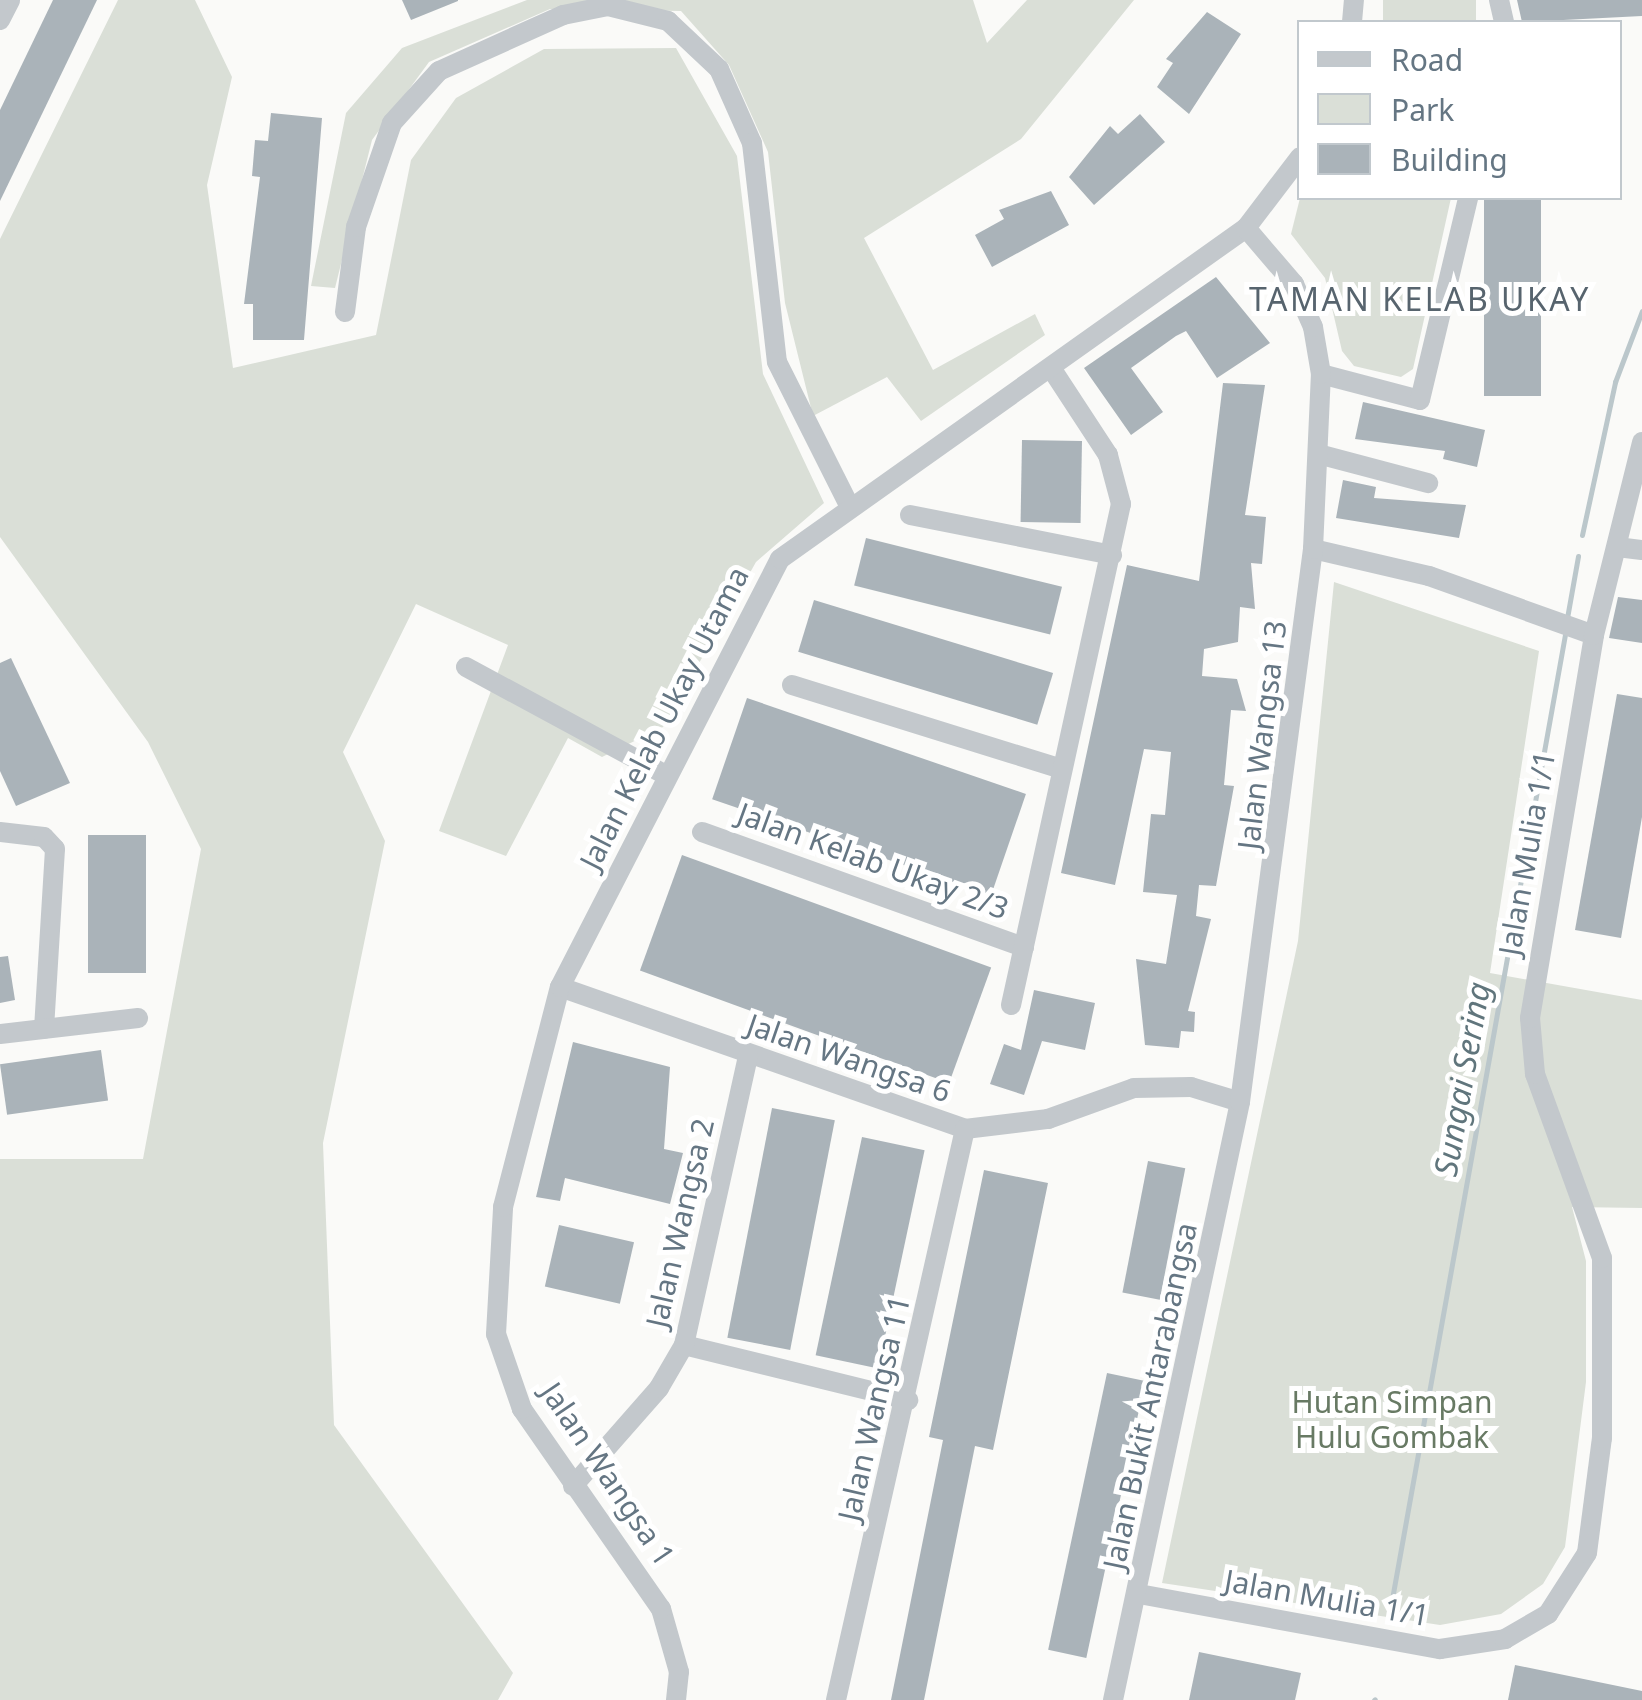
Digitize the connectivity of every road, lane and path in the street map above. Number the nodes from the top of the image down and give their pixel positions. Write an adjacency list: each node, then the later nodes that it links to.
1 (10, 0): 2 (street)
2 (0, 20)
3 (1297, 161): 5 (street, Jalan Kelab Ukay Utama)
4 (1468, 200): 8 (street)
5 (1246, 228): 7 (street, Jalan Kelab Ukay Utama); 8 (street, Jalan Wangsa 13)
6 (345, 312): 12 (street)
7 (1051, 368): 12 (street, Jalan Kelab Ukay Utama); 17 (street)
8 (1321, 374): 10 (street, Jalan Wangsa 13)
9 (1642, 442): 14 (street, Jalan Mulia 1/1)
10 (1318, 454): 11 (street); 15 (street, Jalan Wangsa 13)
11 (1428, 483)
12 (850, 505): 22 (street, Jalan Kelab Ukay Utama)
13 (910, 515): 17 (street)
14 (1616, 546): 16 (street); 18 (street, Jalan Mulia 1/1)
15 (1313, 548): 18 (street); 32 (street, Jalan Wangsa 13)
16 (1642, 550)
17 (1112, 555): 21 (street)
18 (1586, 634): 37 (street, Jalan Mulia 1/1)
19 (466, 666): 22 (street)
20 (792, 685): 21 (street)
21 (1062, 770): 25 (street)
22 (666, 774): 26 (street, Jalan Kelab Ukay Utama)
23 (1, 830): 29 (street)
24 (702, 832): 25 (street, Jalan Kelab Ukay 2/3)
25 (1024, 947): 27 (street)
26 (560, 987): 31 (street, Jalan Wangsa 6); 36 (street, Jalan Wangsa 1)
27 (1011, 1005)
28 (138, 1018): 29 (street)
29 (44, 1029): 30 (street)
30 (0, 1034)
31 (748, 1056): 33 (street, Jalan Wangsa 6); 34 (street, Jalan Wangsa 2)
32 (1240, 1102): 33 (street, Jalan Wangsa 6); 37 (street, Jalan Bukit Antarabangsa)
33 (964, 1128): 35 (street, Jalan Wangsa 11)
34 (684, 1346): 35 (street); 36 (street, Jalan Wangsa 2)
35 (908, 1400): 39 (street, Jalan Wangsa 11)
36 (573, 1486): 38 (street, Jalan Wangsa 1)
37 (1139, 1594): 40 (street, Jalan Bukit Antarabangsa)
38 (676, 1700)
39 (836, 1700)
40 (1113, 1700)

